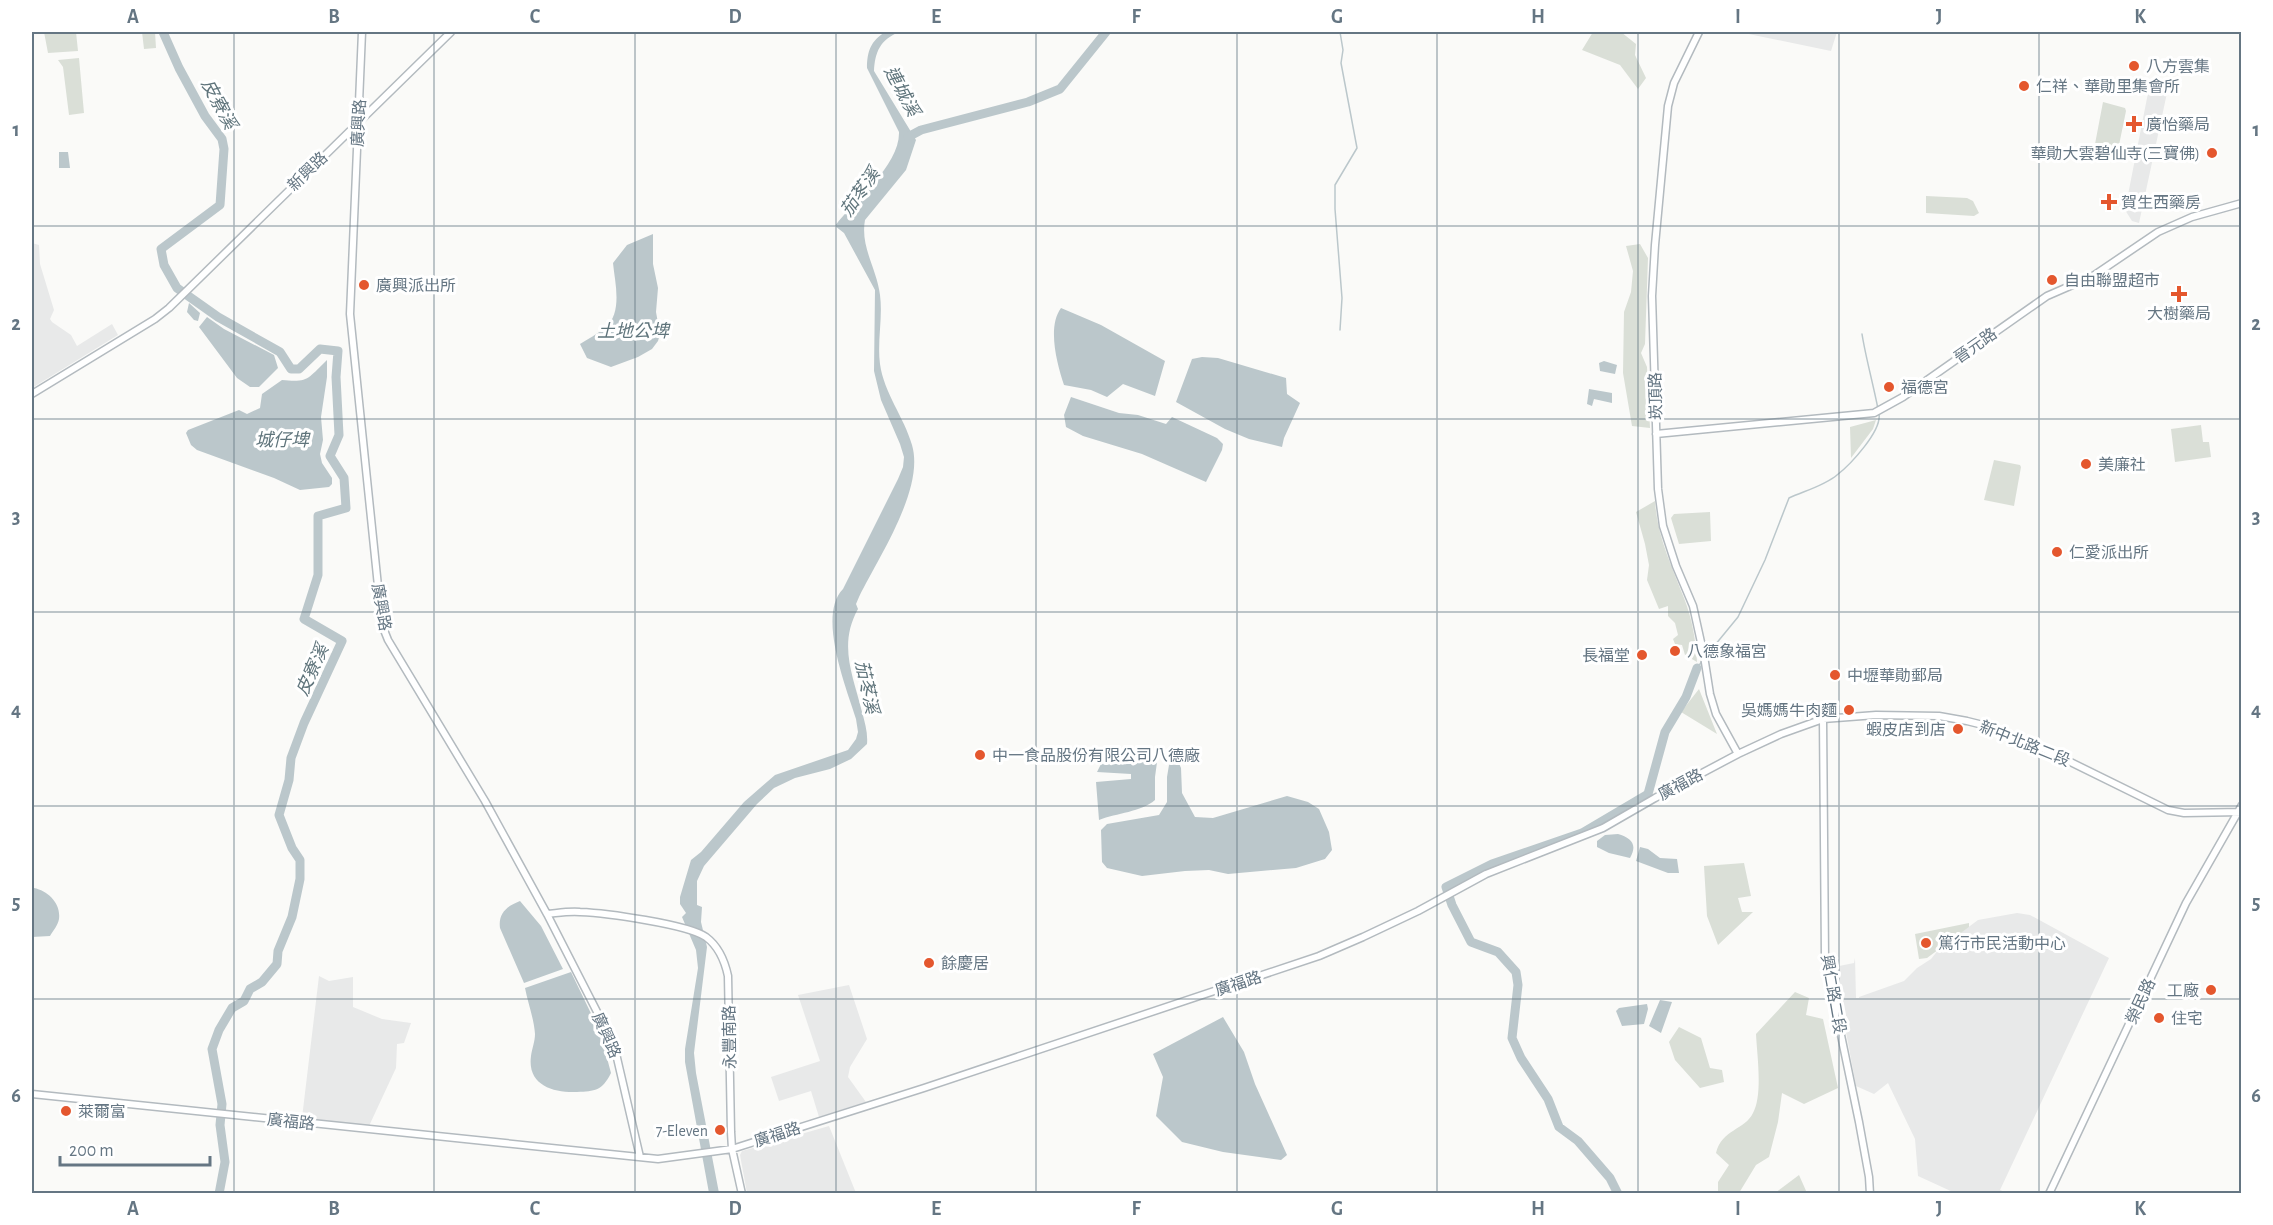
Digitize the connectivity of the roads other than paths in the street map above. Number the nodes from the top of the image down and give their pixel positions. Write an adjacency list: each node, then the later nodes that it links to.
1 (362, 32): 4 (street, 廣興路)
2 (451, 32): 4 (street, 新興路)
3 (1699, 32): 7 (street, 崁頂路)
4 (358, 122): 6 (street, 新興路); 12 (street, 廣興路)
5 (2241, 203): 7 (street, 晉元路)
6 (32, 394)
7 (1656, 434): 9 (street, 崁頂路)
8 (1823, 719): 9 (street, 新中北路二段); 11 (street, 新中北路二段); 17 (street, 興仁路二段)
9 (1738, 754): 14 (street, 廣福路)
10 (2241, 805): 11 (street, 榮民路)
11 (2240, 812): 18 (street, 榮民路)
12 (547, 914): 14 (street, 永豐南路); 15 (street, 廣興路)
13 (32, 1094): 15 (street, 廣福路)
14 (732, 1149): 15 (street, 廣福路); 16 (street, 永豐南路)
15 (640, 1157)
16 (742, 1194)
17 (1870, 1194)
18 (2049, 1194)

